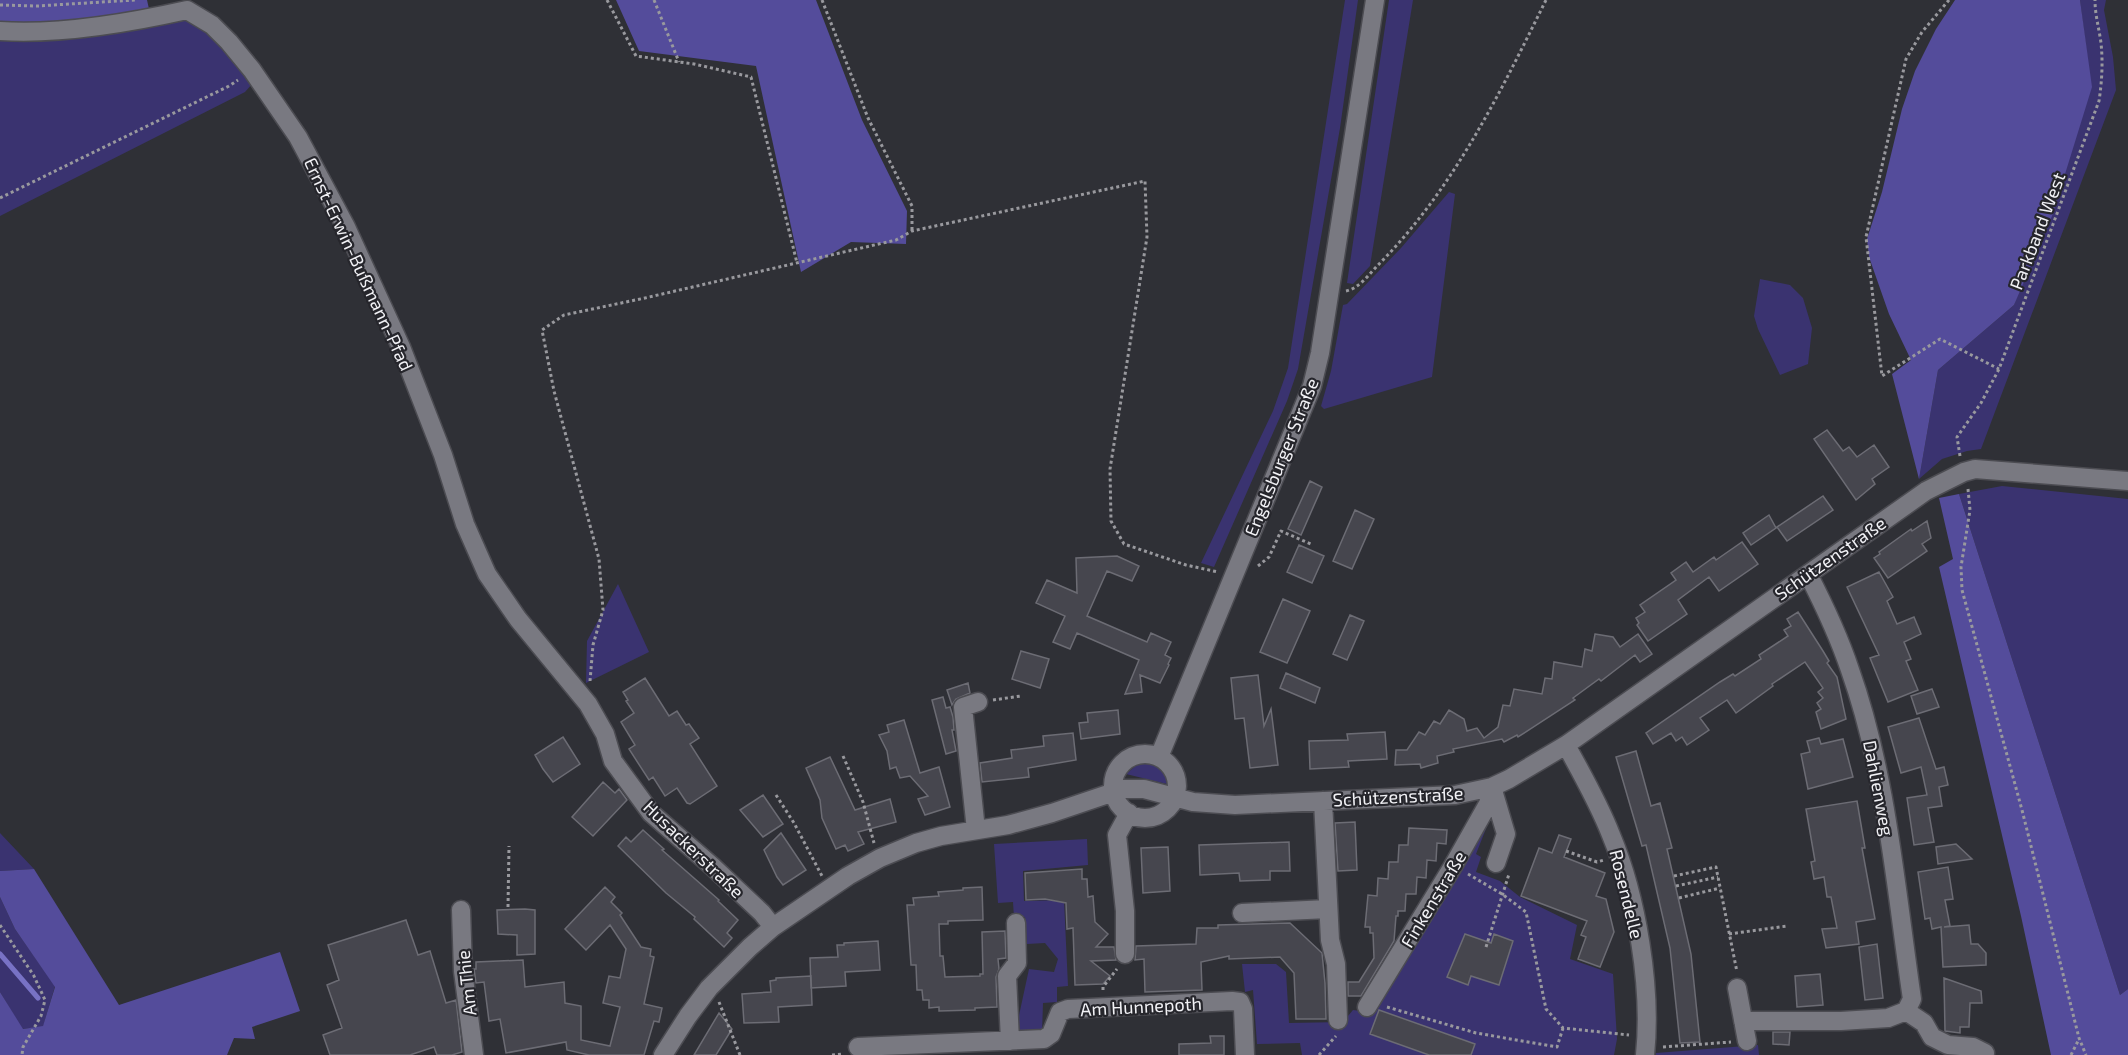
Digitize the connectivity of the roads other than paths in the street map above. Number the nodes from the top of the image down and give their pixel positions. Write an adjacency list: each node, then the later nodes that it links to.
1 (1376, 0): 8 (street, Engelsburger Straße)
2 (0, 31): 6 (street, Ernst-Erwin-Bußmann-Pfad)
3 (2128, 481): 4 (street, Schützenstraße)
4 (1808, 574): 7 (street, Schützenstraße); 24 (street, Dahlienweg)
5 (978, 702): 14 (street)
6 (588, 704): 20 (street, Husackerstraße)
7 (1566, 745): 9 (street, Schützenstraße); 30 (street, Rosendelle)
8 (1159, 757): 10 (street); 11 (street)
9 (1492, 787): 12 (street, Schützenstraße); 15 (street); 23 (street, Finkenstraße)
10 (1118, 790): 11 (street, Schützenstraße); 13 (street); 14 (street, Schützenstraße)
11 (1169, 796): 12 (street, Schützenstraße); 13 (street)
12 (1323, 801): 16 (street)
13 (1129, 813): 21 (street)
14 (976, 830): 20 (street, Schützenstraße)
15 (1496, 863)
16 (1328, 909): 18 (street); 26 (street)
17 (461, 910): 32 (street, Am Thie)
18 (1242, 913)
19 (1016, 923): 28 (street)
20 (773, 927): 33 (street, Schützenstraße)
21 (1125, 954)
22 (1737, 988): 25 (street)
23 (1369, 1005)
24 (1906, 1011): 25 (street); 31 (street)
25 (1743, 1021): 27 (street)
26 (1338, 1027)
27 (1747, 1041)
28 (1006, 1046): 29 (street, Am Hunnepoth); 34 (street, Am Hunnepoth)
29 (858, 1047)
30 (1646, 1047)
31 (1985, 1053)
32 (474, 1055)
33 (663, 1055)
34 (1245, 1055)

